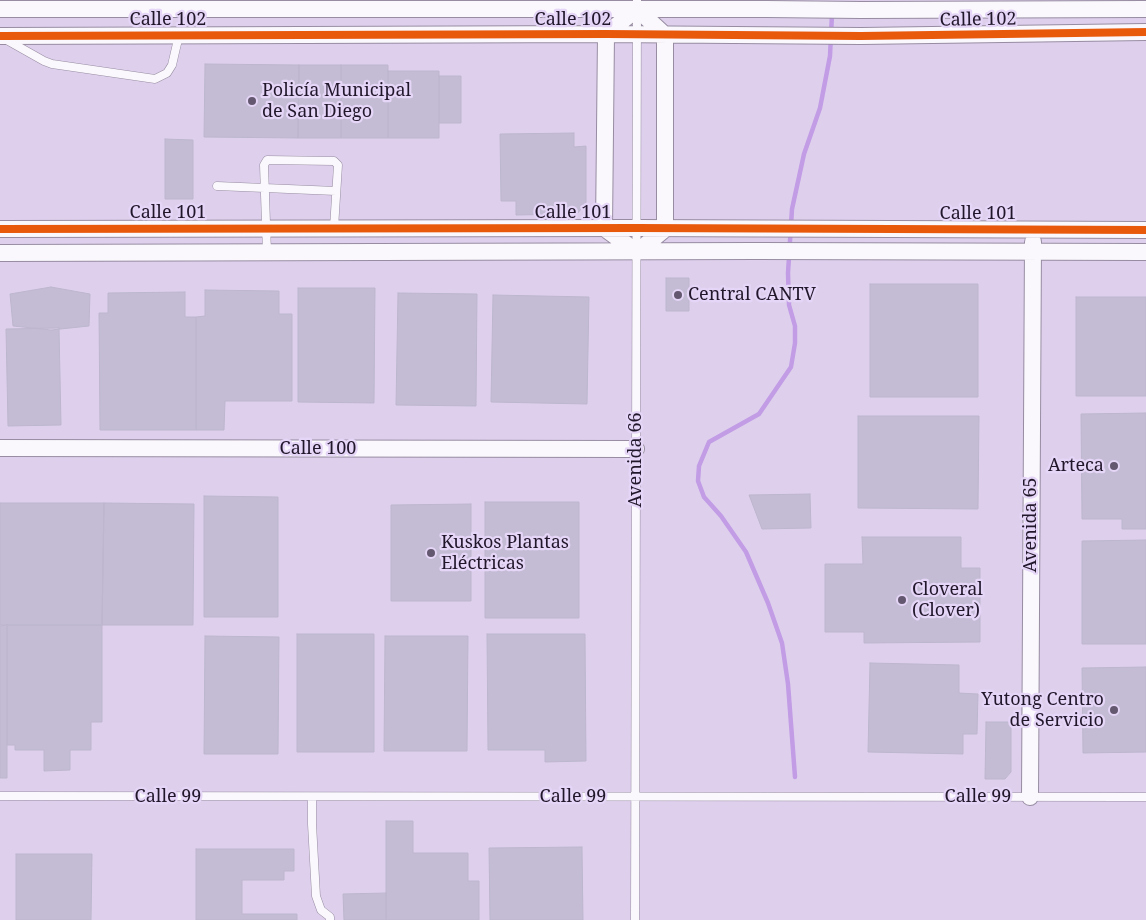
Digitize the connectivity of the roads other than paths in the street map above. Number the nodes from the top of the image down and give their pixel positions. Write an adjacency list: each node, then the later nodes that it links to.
1 (200, 4): 2 (street, Calle 102); 4 (street, Calle 102)
2 (637, 4): 3 (street, Calle 102); 6 (street); 8 (lane, Avenida 66); 9 (street)
3 (1146, 8)
4 (0, 9)
5 (1146, 32): 9 (street, Calle 102)
6 (606, 34): 7 (street, Calle 102); 8 (street, Calle 102); 16 (street)
7 (179, 35): 10 (street, Calle 102); 10 (lane)
8 (636, 35): 9 (street, Calle 102); 17 (lane, Avenida 66)
9 (665, 35): 19 (street)
10 (0, 36)
11 (217, 186): 12 (lane)
12 (265, 189): 13 (lane); 13 (lane); 14 (lane)
13 (336, 191): 15 (lane)
14 (266, 228): 15 (street, Calle 101); 18 (street, Calle 101); 26 (lane)
15 (334, 228): 16 (street, Calle 101)
16 (604, 228): 17 (street, Calle 101); 22 (street)
17 (637, 228): 19 (street, Calle 101); 22 (lane, Avenida 66)
18 (0, 229)
19 (665, 229): 20 (street, Calle 101); 22 (street)
20 (1033, 230): 21 (street, Calle 101); 23 (street, Avenida 65)
21 (1146, 230)
22 (636, 252): 23 (street); 26 (street); 28 (lane, Avenida 66)
23 (1033, 252): 24 (street); 32 (street, Avenida 65)
24 (1146, 252)
25 (0, 253): 26 (street)
26 (267, 253)
27 (0, 448): 28 (street, Calle 100)
28 (636, 449): 31 (lane, Avenida 66)
29 (0, 796): 30 (lane, Calle 99)
30 (312, 797): 31 (lane, Calle 99); 34 (lane)
31 (636, 797): 32 (lane, Calle 99); 35 (lane, Avenida 66)
32 (1030, 797): 33 (lane, Calle 99)
33 (1146, 797)
34 (330, 920)
35 (635, 920)

